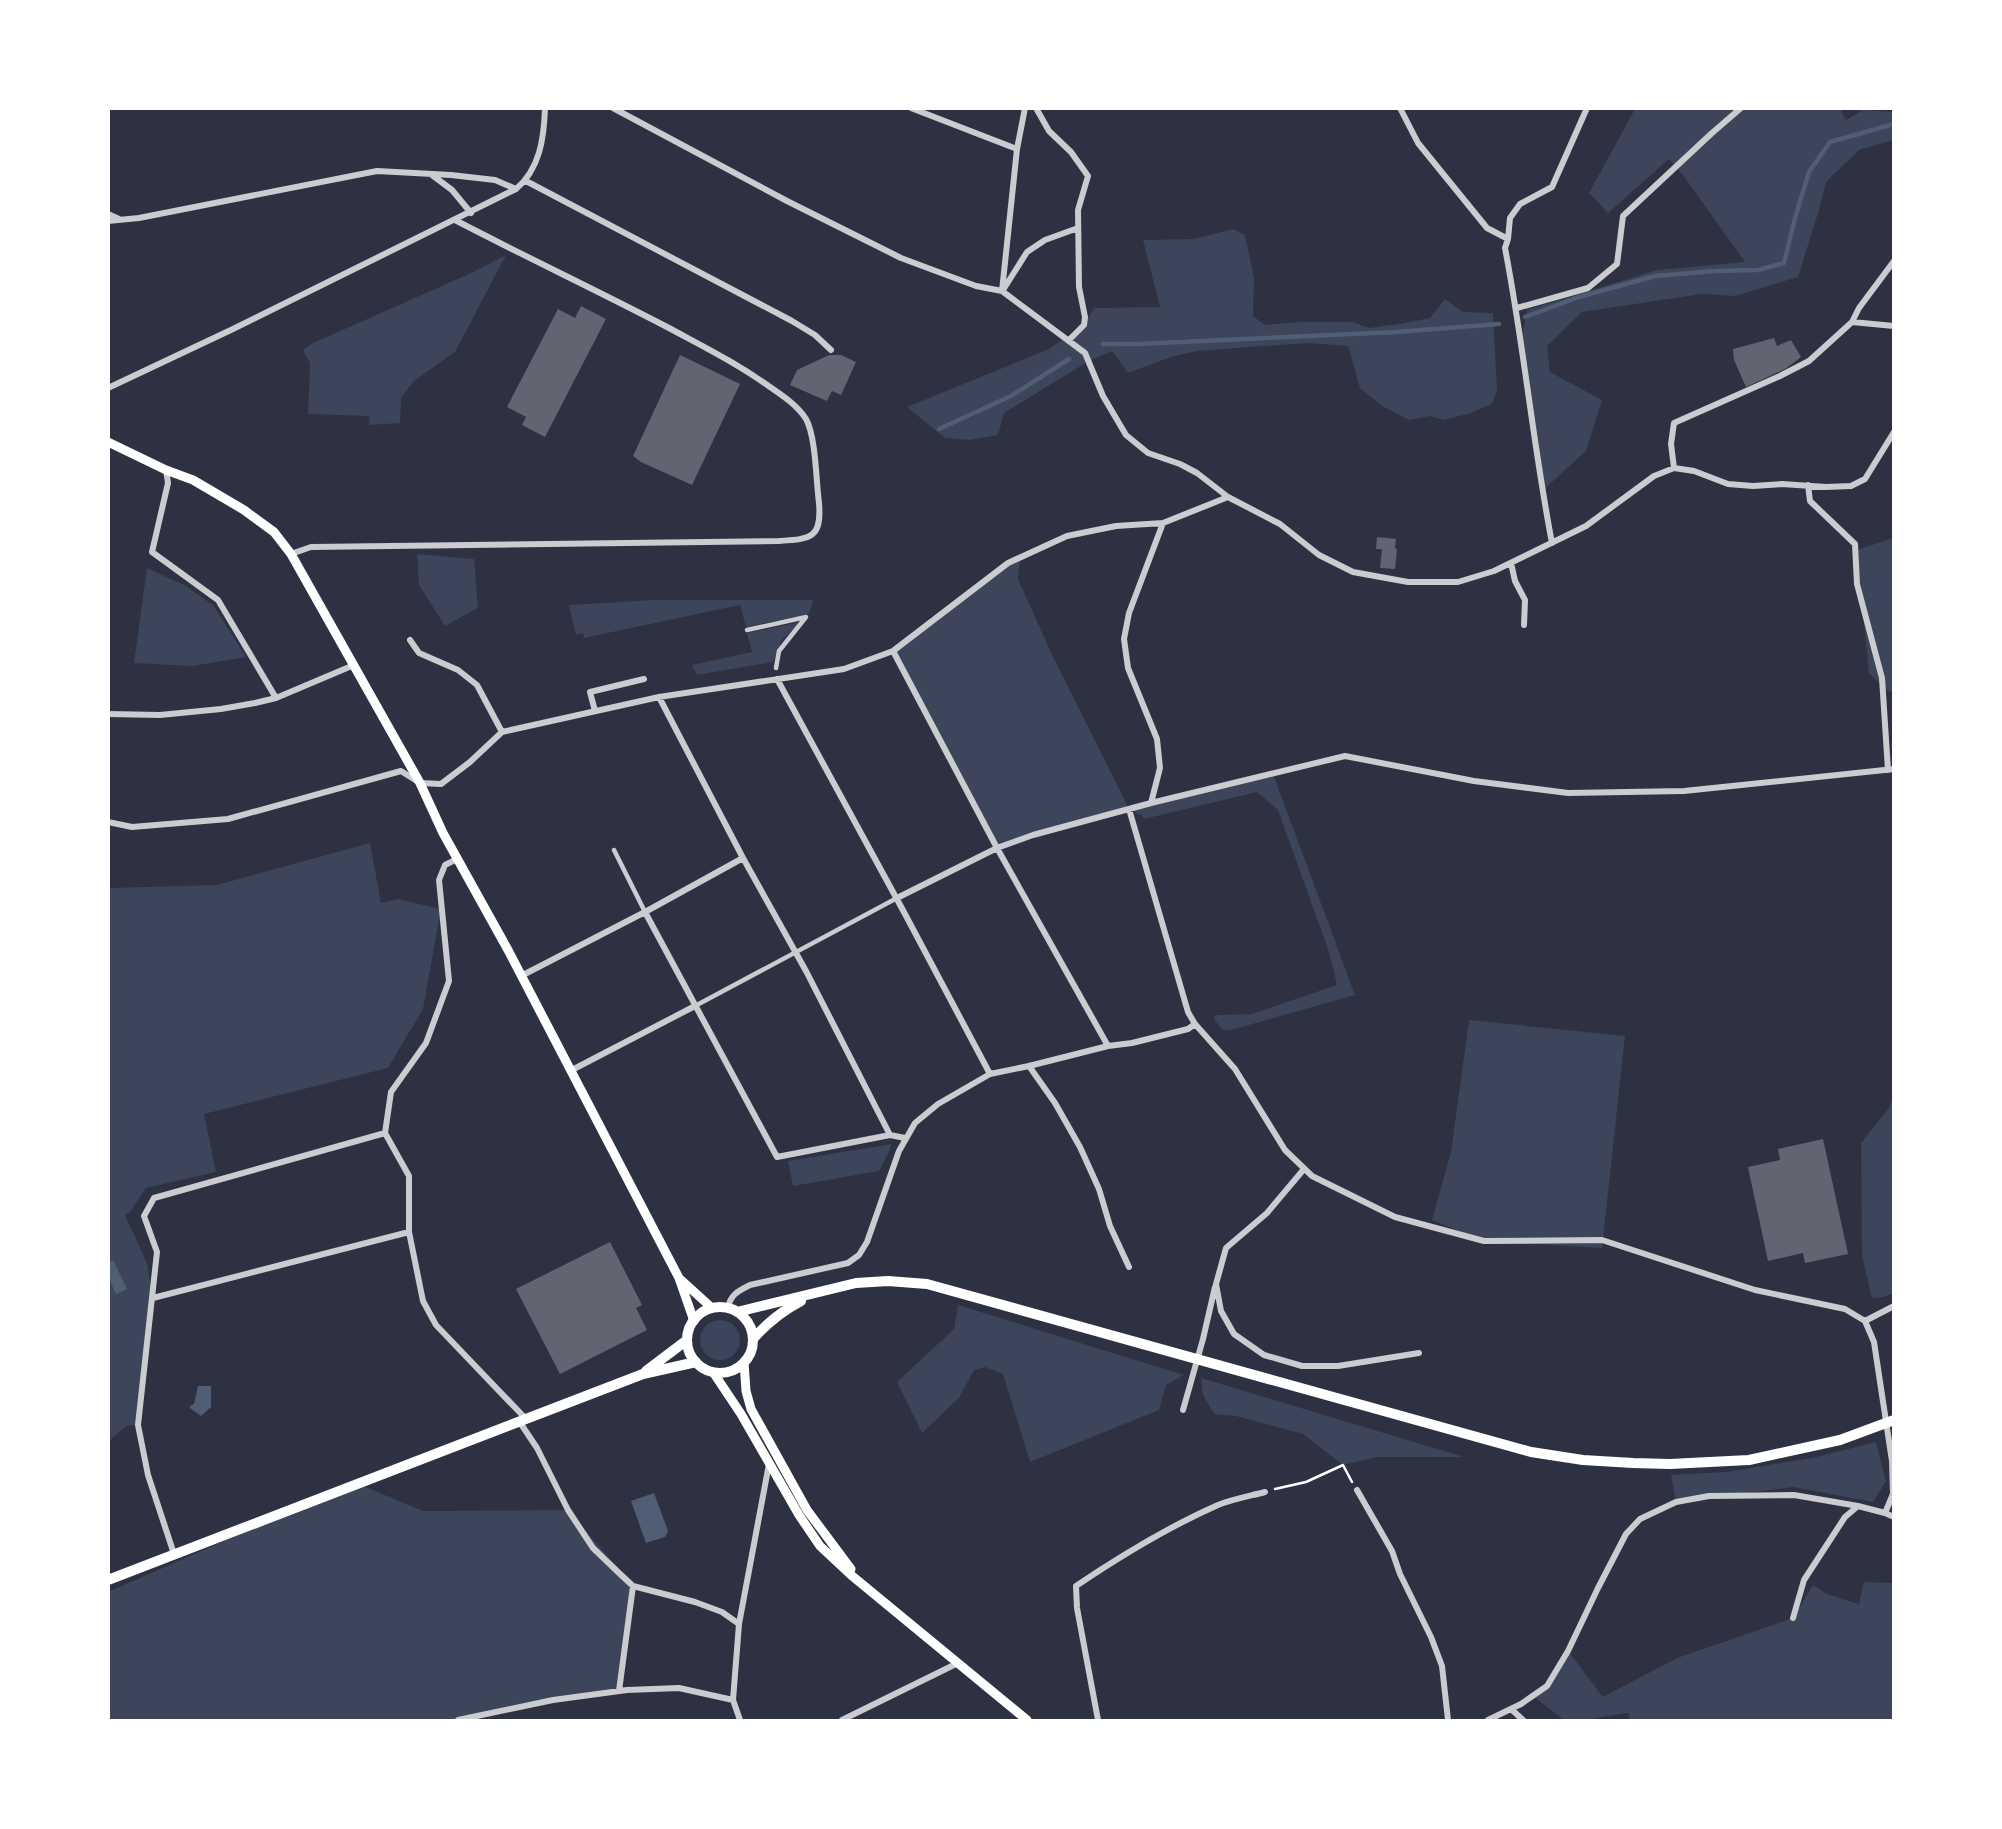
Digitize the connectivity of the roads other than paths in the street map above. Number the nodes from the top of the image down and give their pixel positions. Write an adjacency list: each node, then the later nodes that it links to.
1 (545, 108): 11 (street)
2 (613, 108): 21 (street)
3 (911, 108): 9 (street)
4 (1025, 108): 9 (street)
5 (1036, 108): 18 (street)
6 (1400, 108): 19 (street)
7 (1587, 108): 19 (street)
8 (1741, 108): 22 (street)
9 (1017, 149): 21 (street)
10 (430, 174): 12 (street); 13 (street); 15 (street)
11 (526, 181): 12 (street); 26 (street)
12 (516, 190): 13 (street)
13 (471, 213): 16 (street)
14 (108, 214): 15 (street)
15 (119, 219): 17 (street)
16 (455, 220): 27 (street); 36 (street)
17 (108, 221)
18 (1077, 228): 21 (street); 25 (street)
19 (1508, 239): 22 (street)
20 (1894, 261): 23 (street)
21 (1002, 291): 25 (street)
22 (1517, 308): 35 (street)
23 (1852, 322): 24 (street); 30 (street)
24 (1894, 326)
25 (1069, 340): 33 (street)
26 (831, 349)
27 (108, 388)
28 (1894, 432): 32 (street)
29 (108, 442): 31 (main road)
30 (1674, 468): 32 (street); 35 (street)
31 (166, 470): 36 (main road); 47 (street)
32 (1808, 485): 51 (street)
33 (1228, 497): 34 (street); 37 (street)
34 (1163, 523): 41 (street); 53 (street)
35 (1552, 543): 37 (street)
36 (291, 554): 42 (main road)
37 (1511, 563): 38 (street)
38 (1524, 625)
39 (747, 630): 43 (street)
40 (410, 639): 50 (street)
41 (893, 651): 45 (street); 56 (street)
42 (354, 666): 47 (street); 52 (main road)
43 (776, 668)
44 (644, 679): 48 (street)
45 (776, 679): 46 (street); 60 (street)
46 (659, 696): 48 (street); 58 (street)
47 (276, 698): 49 (street)
48 (595, 711): 50 (street)
49 (108, 714)
50 (502, 732): 52 (street)
51 (1891, 769): 53 (street)
52 (420, 783): 55 (street); 59 (main road)
53 (1151, 803): 54 (street)
54 (1129, 809): 56 (street); 65 (street)
55 (108, 822)
56 (997, 848): 60 (street); 66 (street)
57 (614, 850): 61 (street)
58 (743, 858): 61 (street); 62 (street)
59 (457, 859): 63 (main road); 70 (street)
60 (897, 898): 62 (street); 69 (street)
61 (645, 912): 63 (street); 64 (street)
62 (795, 952): 64 (street); 71 (street)
63 (521, 976): 68 (main road)
64 (695, 1006): 68 (street); 71 (street)
65 (1195, 1024): 66 (street); 73 (street)
66 (1108, 1046): 67 (street)
67 (1029, 1066): 69 (street); 75 (street)
68 (570, 1071): 76 (main road)
69 (990, 1074): 72 (street)
70 (385, 1133): 74 (street); 79 (street)
71 (890, 1135): 72 (street)
72 (905, 1138): 82 (street)
73 (1304, 1168): 77 (street); 84 (street)
74 (409, 1232): 79 (street); 93 (street)
75 (1129, 1267)
76 (679, 1278): 81 (main road); 83 (main road)
77 (1216, 1284): 87 (street); 92 (street)
78 (820, 1291): 82 (highway); 85 (highway); 94 (highway)
79 (153, 1298): 101 (street)
80 (1894, 1307): 84 (street)
81 (712, 1308): 82 (highway); 83 (highway)
82 (733, 1310): 85 (highway)
83 (694, 1321): 86 (highway)
84 (1865, 1321): 99 (street)
85 (753, 1339): 89 (highway)
86 (687, 1340): 88 (highway); 91 (highway)
87 (1419, 1353)
88 (696, 1362): 90 (highway); 91 (highway)
89 (744, 1362): 90 (highway); 103 (main road)
90 (713, 1372): 95 (main road)
91 (643, 1374): 93 (highway)
92 (1183, 1410)
93 (522, 1420): 101 (highway); 104 (street)
94 (1894, 1420)
95 (769, 1463): 103 (main road); 106 (street)
96 (1357, 1490): 116 (street)
97 (1265, 1492): 115 (street)
98 (1858, 1506): 99 (street); 105 (street); 110 (street)
99 (1885, 1513): 100 (street)
100 (1894, 1517)
101 (174, 1554): 102 (highway)
102 (108, 1580)
103 (862, 1583): 107 (main road)
104 (633, 1586): 106 (street); 108 (street)
105 (1793, 1618)
106 (739, 1624): 109 (street)
107 (958, 1663): 113 (street); 114 (main road)
108 (619, 1691): 109 (street); 111 (street)
109 (733, 1700): 112 (street)
110 (1511, 1709): 117 (street); 118 (street)
111 (458, 1720)
112 (740, 1720)
113 (842, 1720)
114 (1027, 1720)
115 (1097, 1720)
116 (1448, 1720)
117 (1488, 1720)
118 (1523, 1720)

